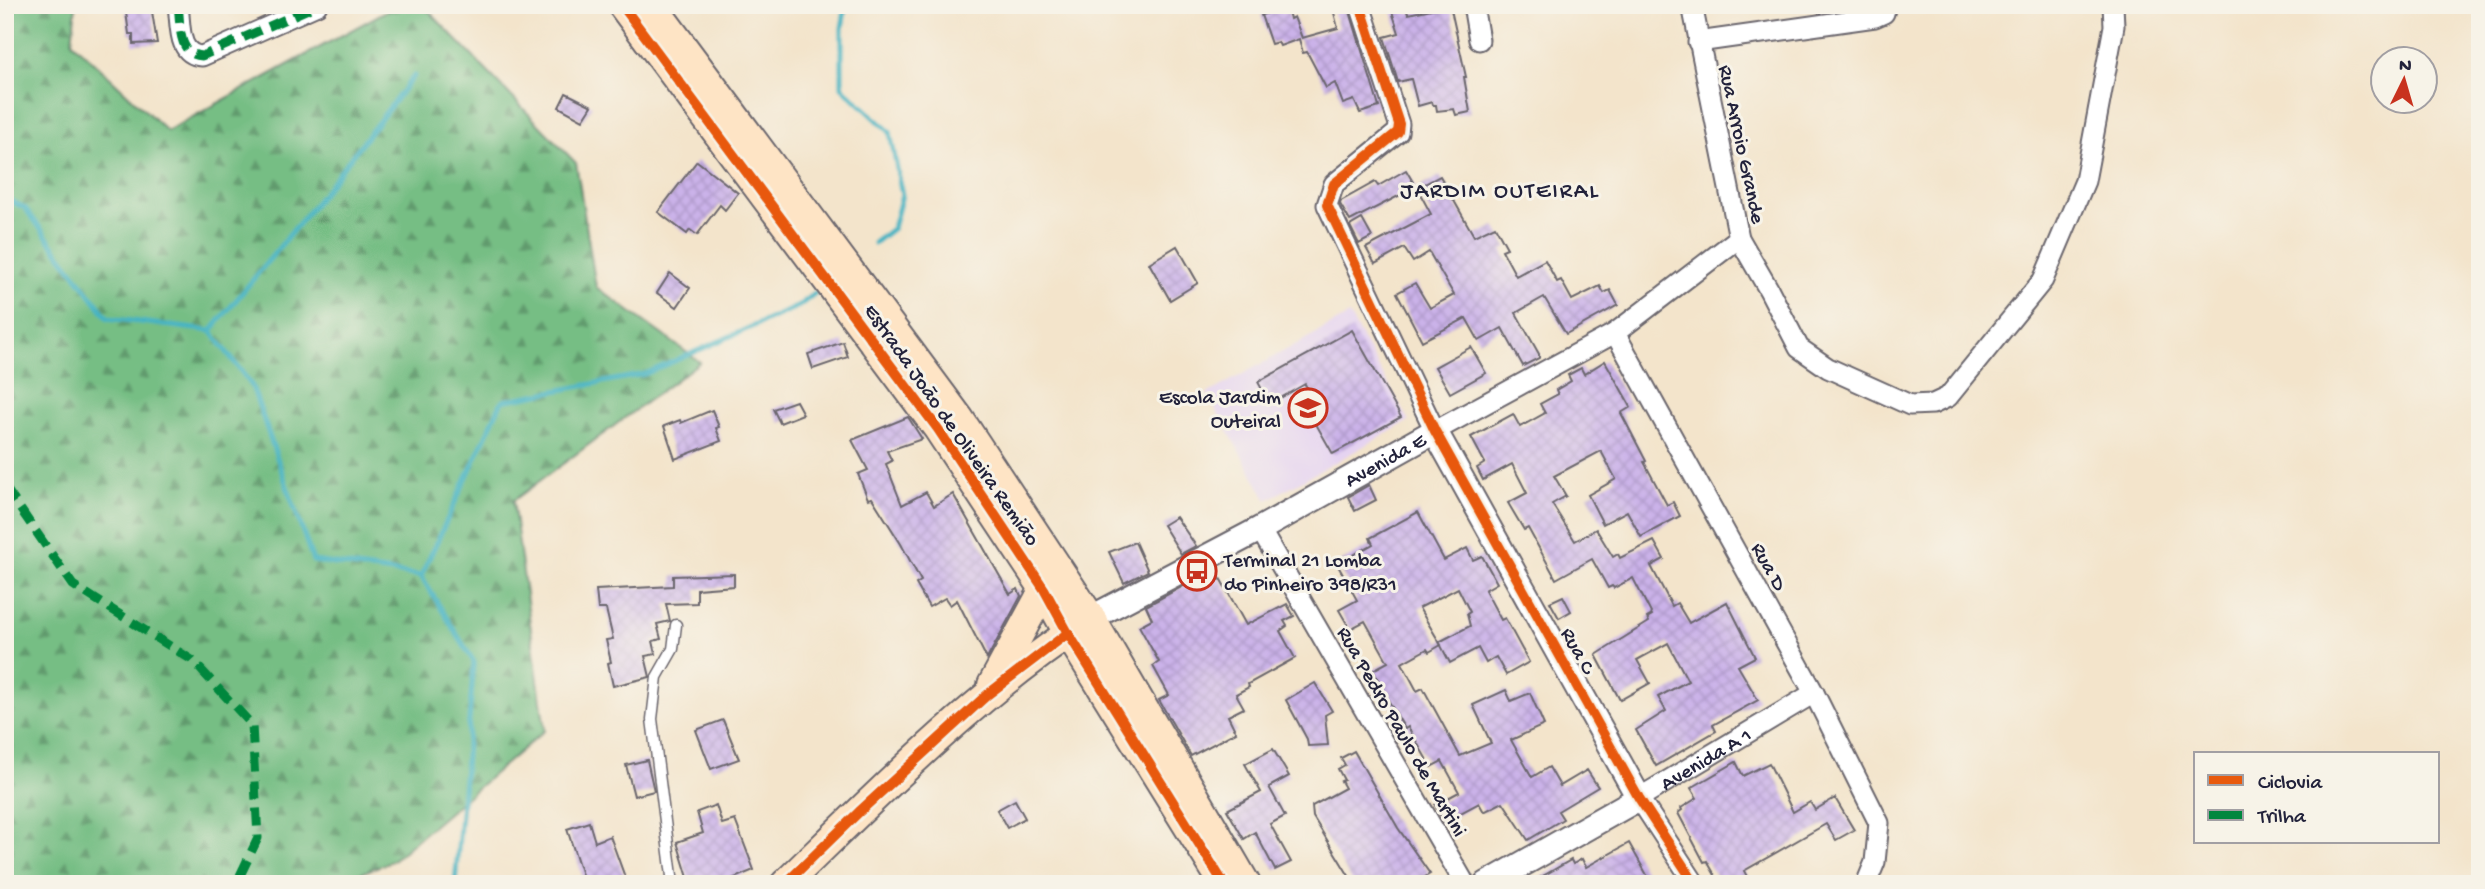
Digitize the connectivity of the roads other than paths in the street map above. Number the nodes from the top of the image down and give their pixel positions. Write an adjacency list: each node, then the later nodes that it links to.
1 (178, 5): 2 (street)
2 (317, 5)
3 (622, 5): 16 (main road, Estrada João de Oliveira Remião)
4 (652, 5): 18 (main road, Estrada João de Oliveira Remião)
5 (1360, 5): 14 (street)
6 (1473, 5): 10 (street)
7 (1692, 5): 11 (street, Rua Arroio Grande)
8 (2113, 5): 12 (street, Rua Arroio Grande)
9 (1885, 9): 11 (street)
10 (1479, 40)
11 (1698, 42): 12 (street, Rua Arroio Grande)
12 (1739, 238): 13 (street, Avenida E)
13 (1615, 334): 14 (street, Avenida E); 19 (street, Rua D)
14 (1435, 431): 15 (street, Avenida E); 21 (street, Rua C)
15 (1260, 529): 18 (street, Avenida E); 26 (street, Rua Pedro Paulo de Martini)
16 (1044, 590): 18 (main road, Estrada João de Oliveira Remião); 20 (main road)
17 (676, 625): 22 (lane)
18 (1080, 626): 20 (main road); 24 (main road, Estrada João de Oliveira Remião); 25 (main road, Estrada João de Oliveira Remião)
19 (1814, 693): 21 (street, Avenida A 1); 29 (street, Rua D)
20 (987, 695): 23 (main road)
21 (1639, 798): 27 (street, Avenida A 1); 28 (street, Rua C)
22 (673, 884)
23 (785, 884)
24 (1224, 884)
25 (1246, 884)
26 (1465, 884)
27 (1487, 884)
28 (1695, 884)
29 (1866, 884)

